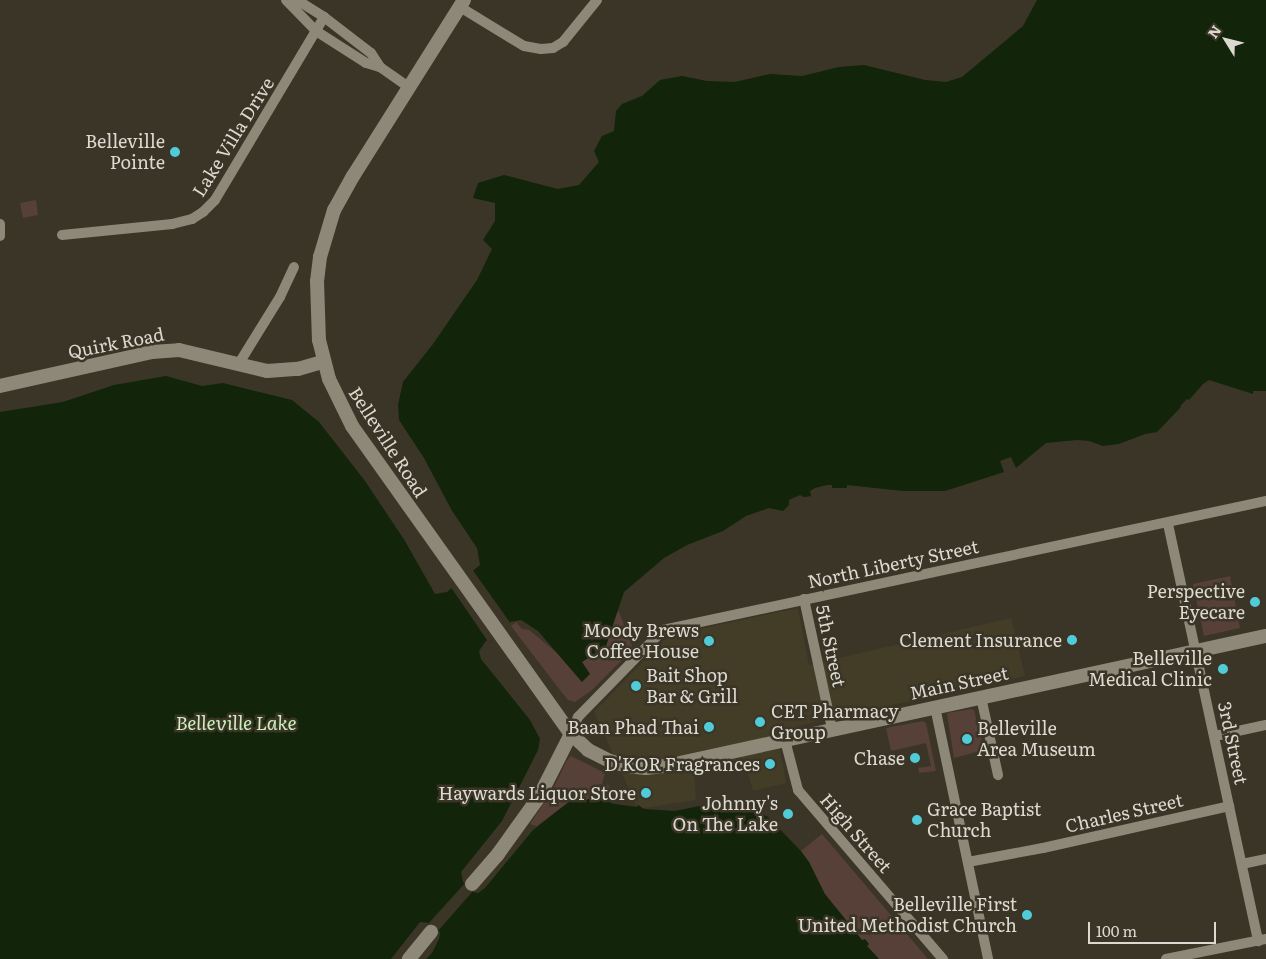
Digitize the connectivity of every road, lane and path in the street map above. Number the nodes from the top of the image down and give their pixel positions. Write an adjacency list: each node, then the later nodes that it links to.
1 (286, 0): 6 (street)
2 (296, 0): 5 (street)
3 (597, 0): 4 (street)
4 (462, 4): 8 (main road, Belleville Road)
5 (324, 17): 6 (street, Lake Villa Drive); 7 (street)
6 (316, 31): 7 (street); 10 (street, Lake Villa Drive)
7 (380, 67): 8 (street)
8 (409, 87): 13 (main road, Belleville Road)
9 (0, 224): 11 (street)
10 (62, 235)
11 (0, 236)
12 (294, 268): 14 (street)
13 (323, 362): 14 (main road, Quirk Road); 25 (main road, Belleville Road)
14 (238, 365): 15 (main road, Quirk Road)
15 (0, 386)
16 (1266, 501): 17 (street, North Liberty Street)
17 (1168, 524): 18 (street, North Liberty Street); 20 (street, 3rd Street)
18 (804, 599): 24 (street, 5th Street); 25 (street, North Liberty Street)
19 (1266, 636): 20 (main road, Main Street)
20 (1195, 650): 21 (main road, Main Street); 26 (street, 3rd Street)
21 (981, 697): 22 (main road, Main Street); 29 (street)
22 (935, 707): 24 (main road, Main Street); 32 (street)
23 (1266, 725): 26 (street)
24 (832, 729): 27 (main road, Main Street)
25 (571, 734): 28 (main road, Belleville Road); 34 (main road)
26 (1215, 736): 30 (street, 3rd Street)
27 (785, 740): 28 (main road, Main Street); 38 (street, High Street)
28 (603, 758)
29 (998, 775)
30 (1229, 806): 32 (street, Charles Street); 33 (street, 3rd Street)
31 (1266, 860): 33 (street)
32 (968, 862): 39 (street)
33 (1242, 864): 36 (street, 3rd Street)
34 (472, 884)
35 (431, 932): 37 (main road)
36 (1262, 940): 40 (street)
37 (409, 959)
38 (943, 959)
39 (988, 959)
40 (1166, 959)

